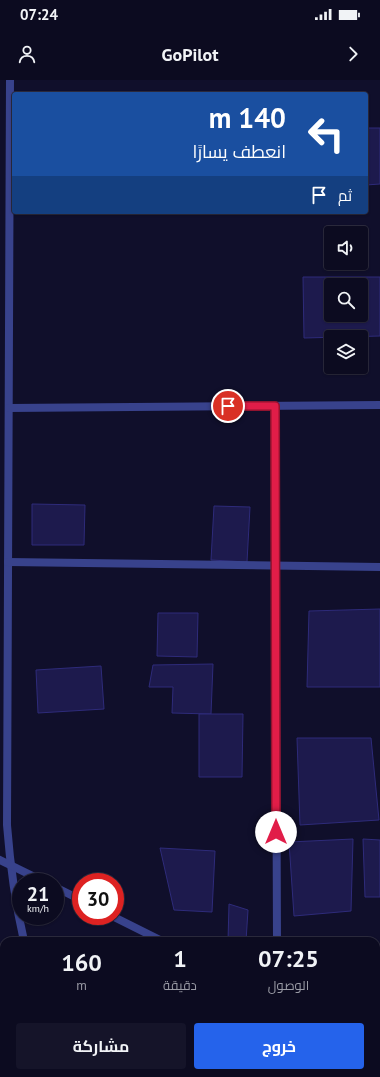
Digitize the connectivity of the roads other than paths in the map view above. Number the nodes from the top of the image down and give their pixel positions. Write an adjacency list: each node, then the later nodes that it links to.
1 (10, 80): 4 (street)
2 (380, 405): 3 (street)
3 (275, 406): 4 (street); 6 (street)
4 (9, 408): 5 (street)
5 (8, 562): 6 (street); 9 (street)
6 (276, 566): 7 (street); 14 (street)
7 (380, 567)
8 (0, 860): 9 (street)
9 (10, 864): 10 (street); 12 (street)
10 (28, 873)
11 (124, 922): 13 (street)
12 (23, 937)
13 (154, 937)
14 (277, 937)

